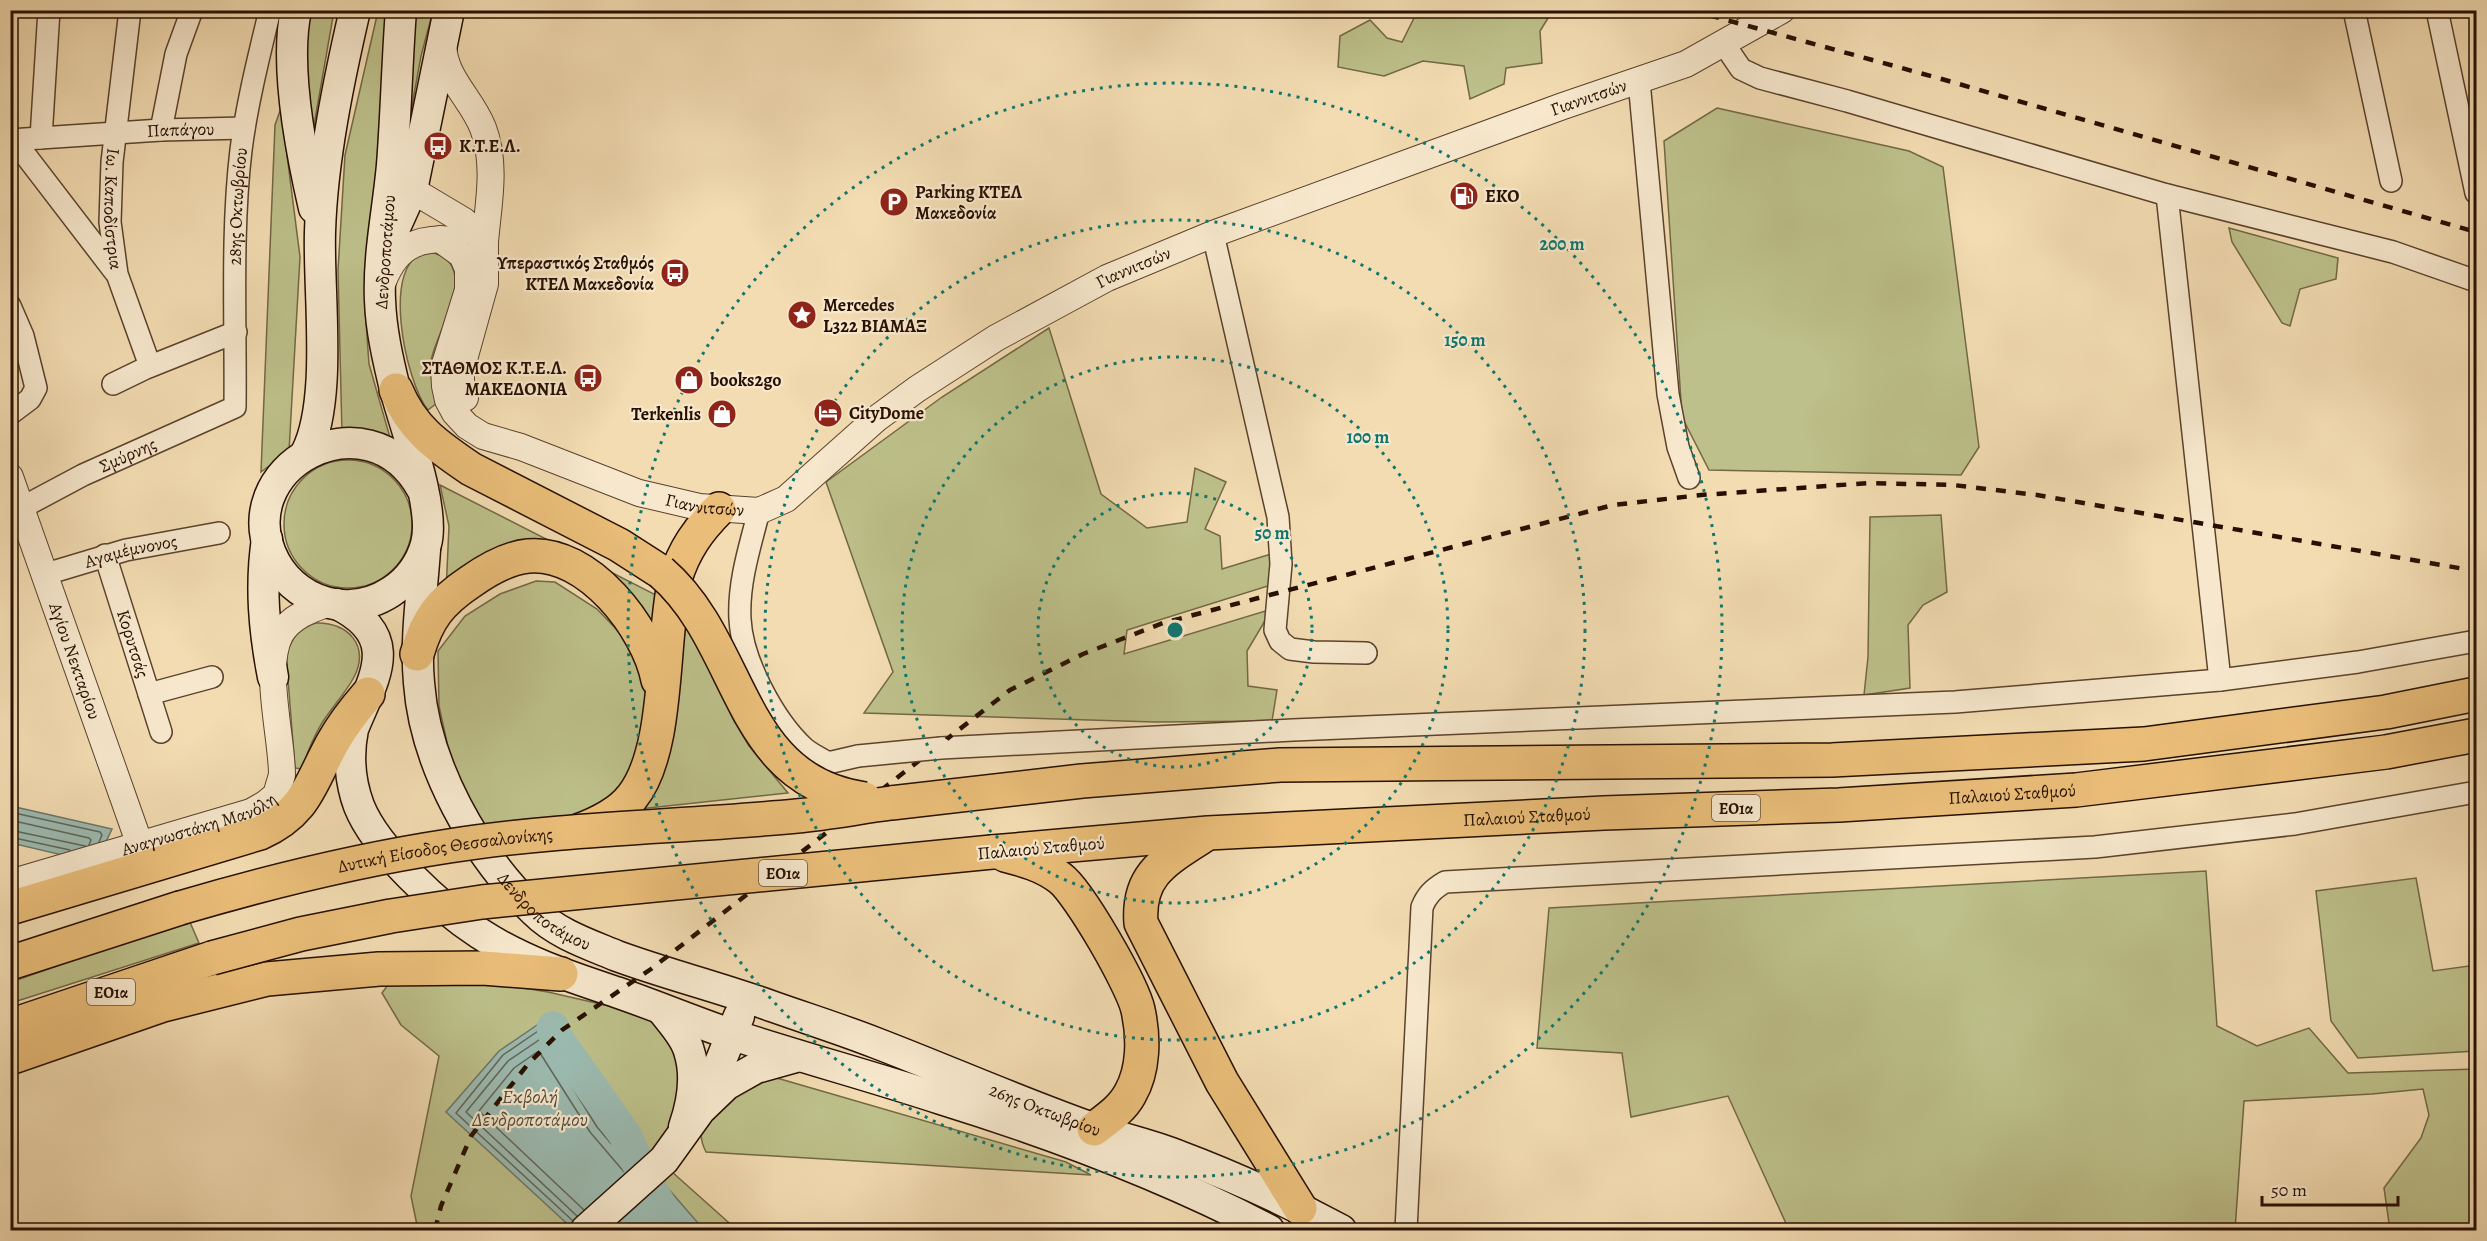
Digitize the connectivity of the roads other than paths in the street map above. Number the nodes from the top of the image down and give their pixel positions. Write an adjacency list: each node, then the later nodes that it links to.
1 (49, 10): 17 (street)
2 (130, 10): 16 (street, Ιω. Καποδίστρια)
3 (192, 10): 15 (street)
4 (270, 10): 14 (street, 28ης Οκτωβρίου)
5 (296, 10): 24 (main road)
6 (355, 10): 24 (main road, Δενδροποτάμου)
7 (401, 10): 19 (main road, Δενδροποτάμου)
8 (1782, 10): 12 (street, Γιαννιτσών)
9 (2354, 10): 20 (street)
10 (2437, 10): 22 (street)
11 (446, 24): 21 (main road); 27 (street, Γιαννιτσών)
12 (1724, 44): 13 (street, Γιαννιτσών); 23 (street)
13 (1639, 81): 25 (street, Γιαννιτσών); 44 (street)
14 (244, 128): 15 (street, Παπάγου); 33 (street, 28ης Οκτωβρίου)
15 (161, 130): 16 (street, Παπάγου)
16 (115, 134): 17 (street, Παπάγου); 29 (street, Ιω. Καποδίστρια)
17 (41, 138): 18 (street, Παπάγου)
18 (12, 139): 29 (street)
19 (392, 165): 21 (main road); 28 (main road, Δενδροποτάμου)
20 (2391, 181)
21 (412, 190): 27 (street); 28 (main road)
22 (2476, 194)
23 (2167, 195): 30 (street); 59 (street)
24 (320, 231): 40 (main road, Δενδροποτάμου)
25 (1213, 234): 47 (street, Γιαννιτσών); 55 (street)
26 (440, 238): 27 (street); 31 (street); 39 (street, Γιαννιτσών)
27 (485, 242): 39 (street, Γιαννιτσών)
28 (382, 257): 31 (main road, Δενδροποτάμου)
29 (117, 274): 34 (street, Ιω. Καποδίστρια)
30 (2476, 281)
31 (380, 291): 36 (main road, Δενδροποτάμου)
32 (10, 306): 38 (street)
33 (236, 332): 34 (street); 37 (street, 28ης Οκτωβρίου)
34 (150, 366): 35 (street)
35 (113, 384)
36 (396, 390): 41 (main road, Δενδροποτάμου); 42 (highway)
37 (236, 407): 45 (street, Σμύρνης)
38 (10, 414)
39 (521, 447): 46 (street, Γιαννιτσών)
40 (306, 453): 41 (main road, Δενδροποτάμου); 49 (main road, Δενδροποτάμου)
41 (400, 454): 42 (highway); 50 (main road, Δενδροποτάμου)
42 (471, 469): 67 (highway, bridge)
43 (10, 477): 45 (street, Αγίου Νεκταρίου)
44 (1689, 478)
45 (23, 507): 52 (street, Αγίου Νεκταρίου)
46 (719, 509): 47 (street, Γιαννιτσών); 63 (highway)
47 (759, 511): 59 (street, bridge)
48 (219, 533): 51 (street, Αγαμέμνονος)
49 (267, 536): 53 (main road, Δενδροποτάμου); 58 (main road)
50 (425, 550): 53 (main road, Δενδροποτάμου); 56 (main road, Δενδροποτάμου)
51 (105, 555): 52 (street, Αγαμέμνονος); 60 (street, Κορυτσάς)
52 (46, 574): 70 (street, Αγίου Νεκταρίου)
53 (333, 604): 58 (street, Αναγνωστάκη Μανόλη); 61 (main road)
54 (2476, 641): 59 (street)
55 (1366, 652)
56 (417, 654): 63 (highway); 76 (main road, Δενδροποτάμου)
57 (212, 677): 60 (street)
58 (273, 677): 70 (street, Αναγνωστάκη Μανόλη)
59 (2220, 680)
60 (149, 694): 64 (street, Κορυτσάς)
61 (368, 694): 73 (highway); 75 (main road)
62 (2476, 694): 67 (highway)
63 (661, 701): 68 (highway)
64 (161, 732)
65 (2476, 735): 69 (highway, Παλαιού Σταθμού / ΕΟ1α)
66 (2476, 792): 89 (street)
67 (891, 803): 68 (highway, Δυτική Είσοδος Θεσσαλονίκης, bridge)
68 (578, 831): 74 (highway, Δυτική Είσοδος Θεσσαλονίκης, bridge)
69 (1208, 833): 71 (highway, Παλαιού Σταθμού / ΕΟ1α); 85 (highway)
70 (140, 845): 72 (street, Αναγνωστάκη Μανόλη)
71 (992, 852): 78 (highway, Παλαιού Σταθμού / ΕΟ1α, bridge); 83 (highway)
72 (10, 883)
73 (10, 908)
74 (10, 963)
75 (561, 974): 77 (main road); 81 (highway)
76 (746, 997): 79 (main road); 83 (main road, 26ης Οκτωβρίου)
77 (663, 1011): 79 (main road); 84 (main road)
78 (10, 1026)
79 (732, 1034): 80 (main road, 26ης Οκτωβρίου); 82 (main road)
80 (799, 1056): 82 (main road); 87 (main road, 26ης Οκτωβρίου)
81 (10, 1058)
82 (700, 1110): 84 (main road)
83 (1094, 1129): 85 (main road, 26ης Οκτωβρίου)
84 (680, 1139): 86 (main road)
85 (1300, 1208): 88 (main road, 26ης Οκτωβρίου)
86 (586, 1230)
87 (1269, 1230)
88 (1341, 1230)
89 (1406, 1230)

